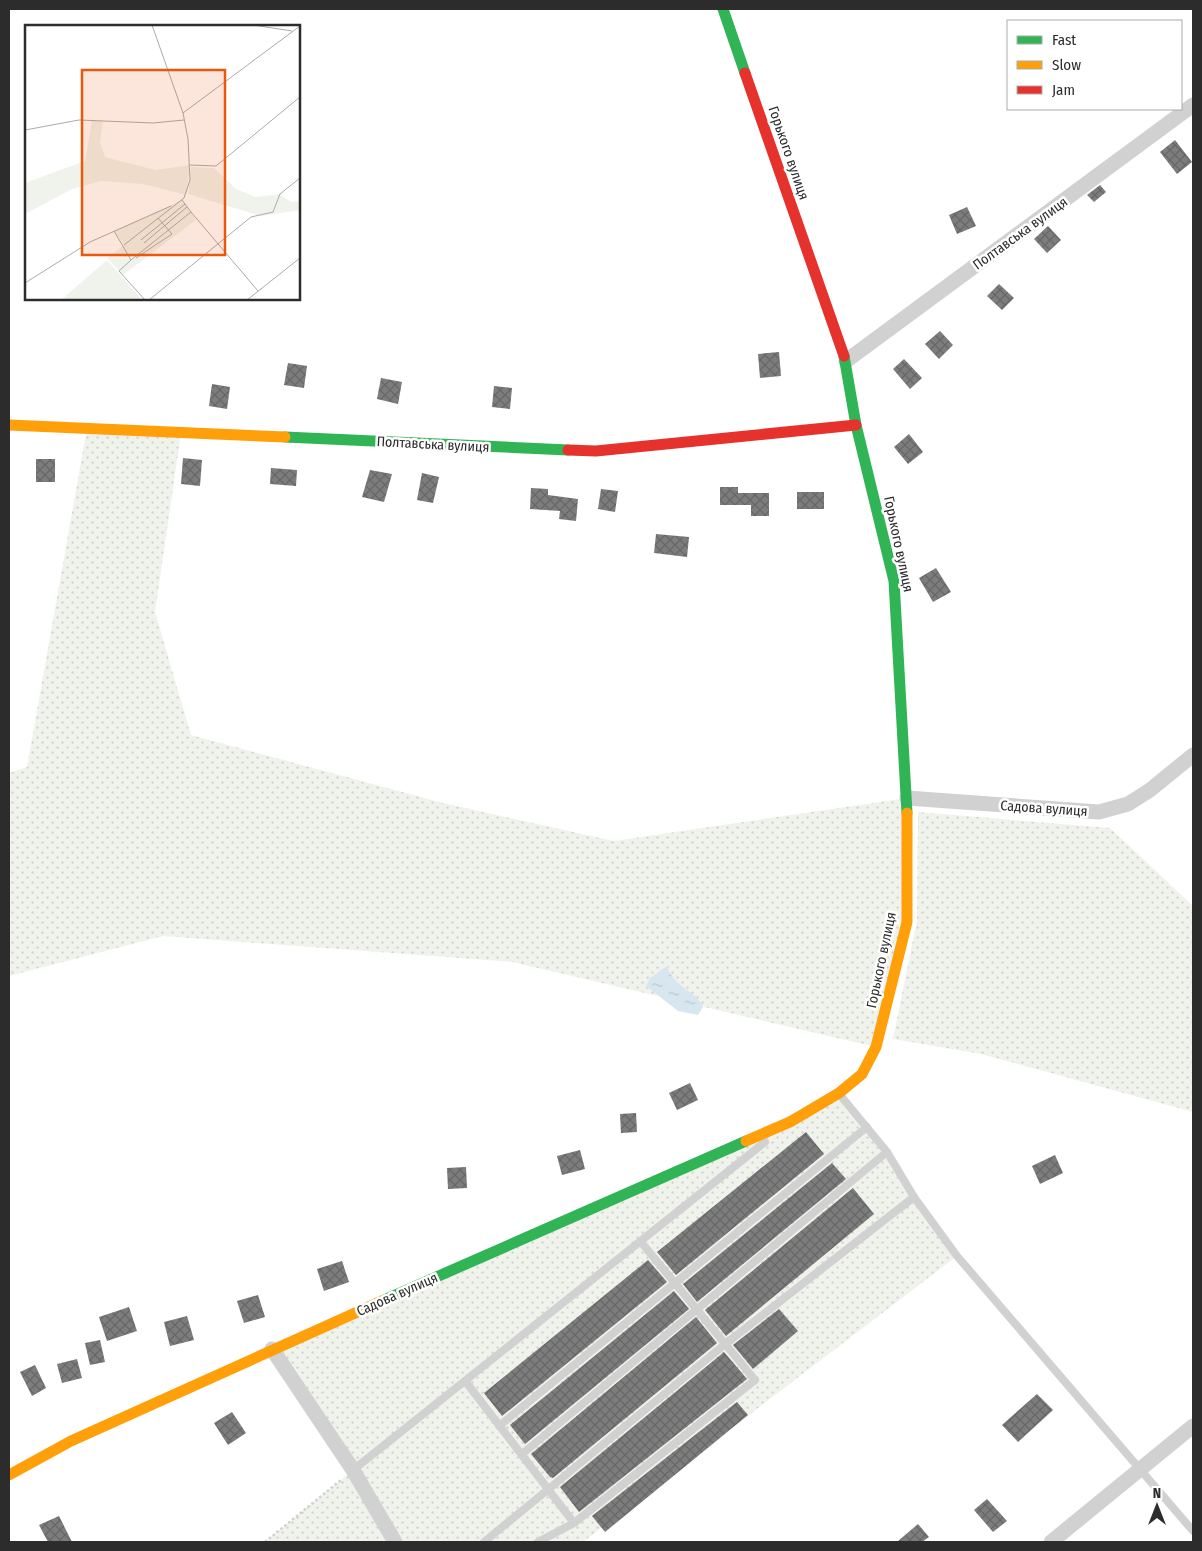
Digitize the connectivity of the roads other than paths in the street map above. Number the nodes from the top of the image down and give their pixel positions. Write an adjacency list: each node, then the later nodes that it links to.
1 (722, 9): 3 (street, Горького вулиця)
2 (1193, 105): 3 (street, Полтавська вулиця)
3 (846, 361): 5 (street, Горького вулиця)
4 (9, 425): 5 (street, Полтавська вулиця)
5 (856, 425): 7 (street, Горького вулиця)
6 (1193, 755): 7 (street, Садова вулиця)
7 (907, 798): 8 (street, Горького вулиця)
8 (839, 1093): 9 (street, Горького вулиця); 10 (lane)
9 (790, 1122): 13 (lane); 17 (street, Садова вулиця)
10 (867, 1127): 11 (lane); 14 (lane)
11 (887, 1152): 12 (lane); 15 (lane)
12 (914, 1197): 16 (lane); 23 (lane)
13 (641, 1242): 14 (lane); 18 (lane)
14 (676, 1282): 15 (lane); 19 (lane)
15 (696, 1308): 16 (lane); 21 (lane)
16 (724, 1345): 25 (lane); 26 (lane)
17 (272, 1349): 22 (street); 24 (street, Садова вулиця)
18 (466, 1382): 19 (lane); 22 (lane)
19 (499, 1426): 21 (lane)
20 (1193, 1426): 23 (street)
21 (522, 1454): 25 (lane)
22 (353, 1470): 28 (street)
23 (1141, 1470): 27 (lane); 31 (street)
24 (9, 1475)
25 (548, 1488): 26 (lane); 29 (lane)
26 (574, 1523): 30 (lane)
27 (1193, 1531)
28 (395, 1542)
29 (484, 1542)
30 (538, 1542)
31 (1051, 1542)

